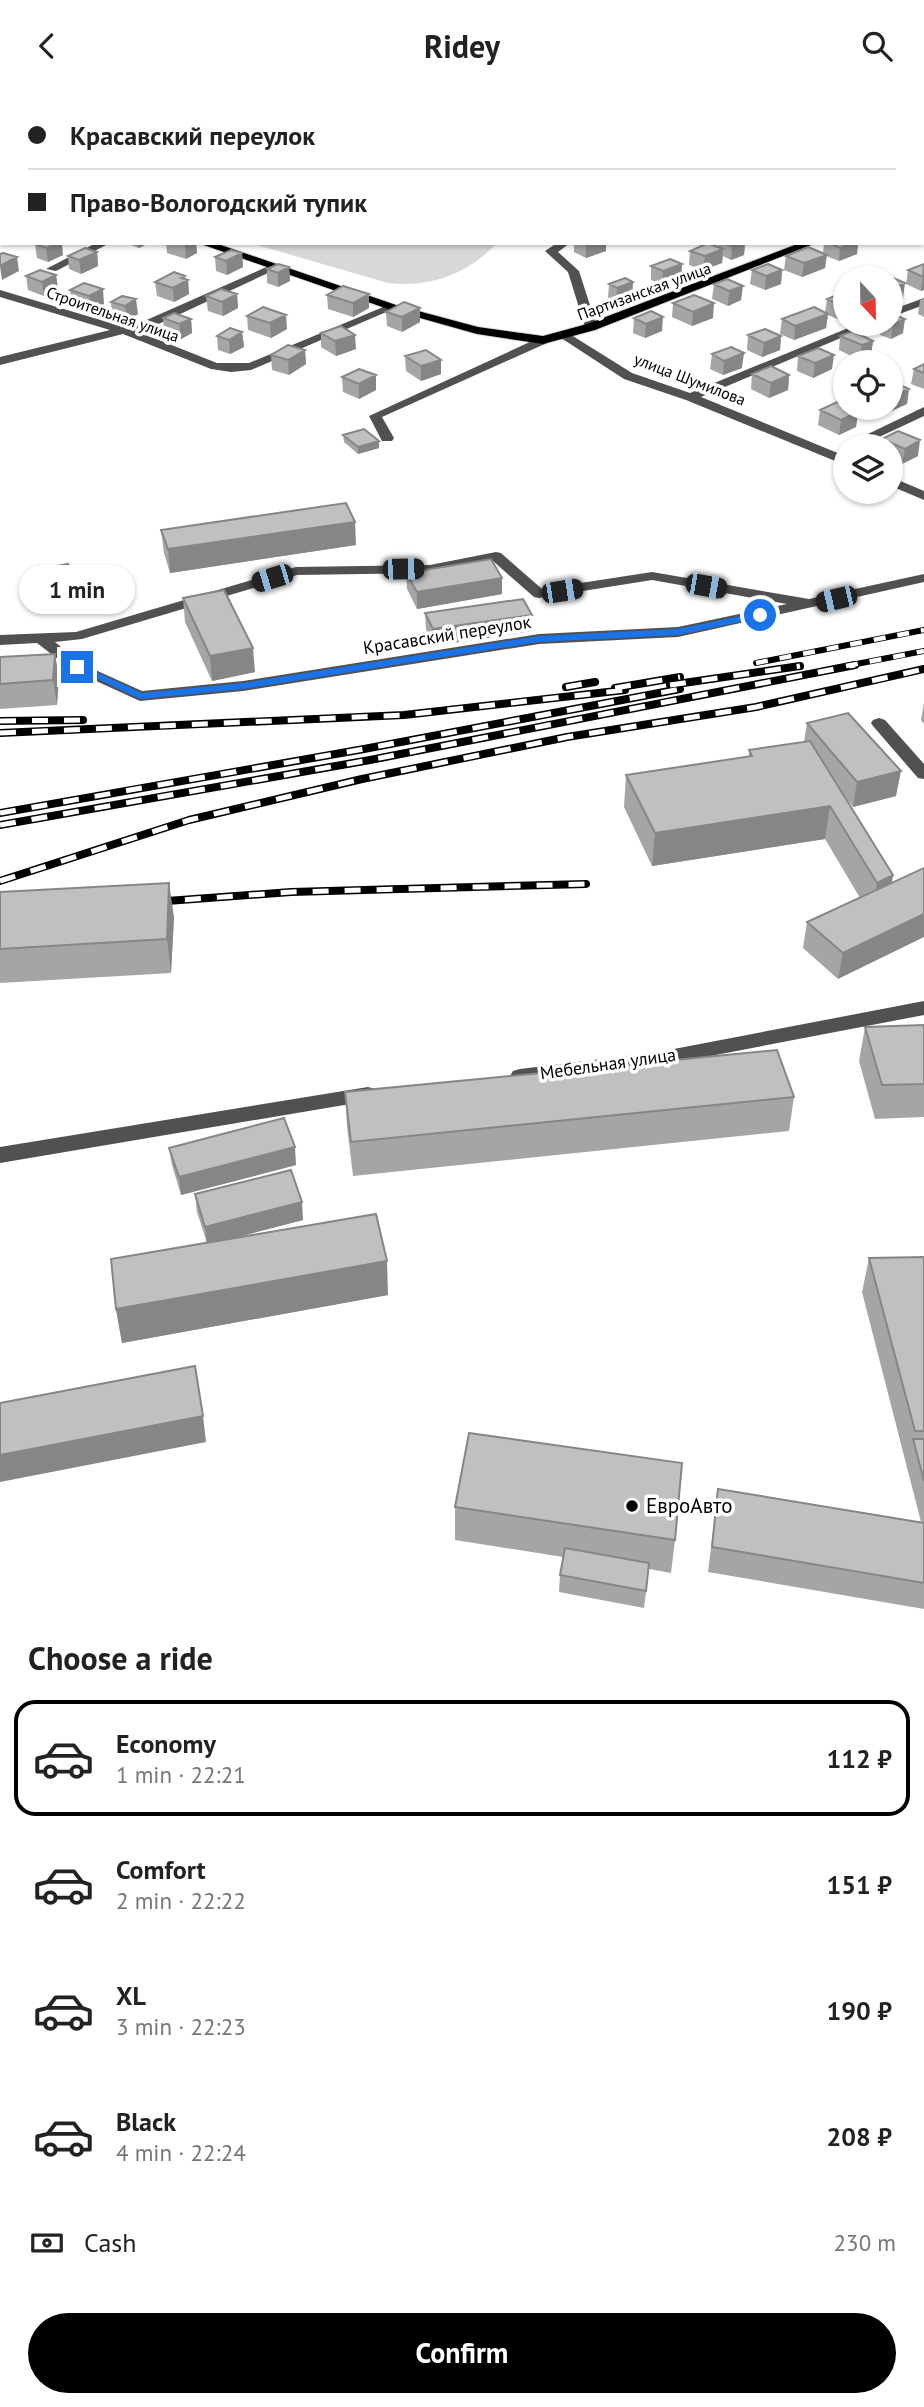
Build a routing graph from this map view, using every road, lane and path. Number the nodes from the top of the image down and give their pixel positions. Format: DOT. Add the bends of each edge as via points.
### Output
graph roads {
  1 [pos="101,245"];
  2 [pos="209,245"];
  3 [pos="562,245"];
  4 [pos="806,245"];
  5 [pos="275,267"];
  6 [pos="52,269"];
  7 [pos="0,293"];
  8 [pos="924,301"];
  9 [pos="392,307"];
  10 [pos="903,309"];
  11 [pos="591,327"];
  12 [pos="125,331"];
  13 [pos="564,336"];
  14 [pos="839,336"];
  15 [pos="543,339"];
  16 [pos="0,361"];
  17 [pos="690,397"];
  18 [pos="924,411"];
  19 [pos="875,434"];
  20 [pos="387,437"];
  21 [pos="831,455"];
  22 [pos="903,486"];
  23 [pos="924,496"];
  24 [pos="924,579"];
  25 [pos="815,604"];
  26 [pos="41,638"];
  27 [pos="0,640"];
  28 [pos="879,723"];
  29 [pos="924,773"];
  30 [pos="924,1007"];
  31 [pos="498,1079"];
  32 [pos="391,1091"];
  33 [pos="0,1155"];
  1 -- 6 [label="street"];
  2 -- 5 [label="main road"];
  3 -- 11 [label="street" via="551,251 573,271"];
  4 -- 11 [label="main road, Партизанская улица"];
  5 -- 9 [label="main road"];
  5 -- 12 [label="street"];
  7 -- 12 [label="street, Строительная улица"];
  8 -- 10 [label="street"];
  9 -- 12 [label="street, Строительная улица" via="251,366 230,368"];
  9 -- 15 [label="main road" via="477,330"];
  11 -- 13 [label="main road, Партизанская улица"];
  12 -- 16 [label="street"];
  13 -- 15 [label="main road"];
  13 -- 17 [label="street, улица Шумилова" via="628,376"];
  14 -- 17 [label="street"];
  15 -- 20 [label="street" via="375,416"];
  17 -- 21 [label="street, улица Шумилова"];
  18 -- 19 [label="street"];
  22 -- 23 [label="street"];
  24 -- 25 [label="street, Красавский переулок"];
  25 -- 26 [label="street, Красавский переулок" via="678,632 539,639 243,686 140,696 77,667"];
  25 -- 26 [label="street" via="652,576 539,594 496,556 430,569 296,571 77,636"];
  26 -- 27 [label="street"];
  28 -- 29 [label="street"];
  30 -- 31 [label="street, Мебельная улица" via="658,1059"];
  32 -- 33 [label="street"];
}
